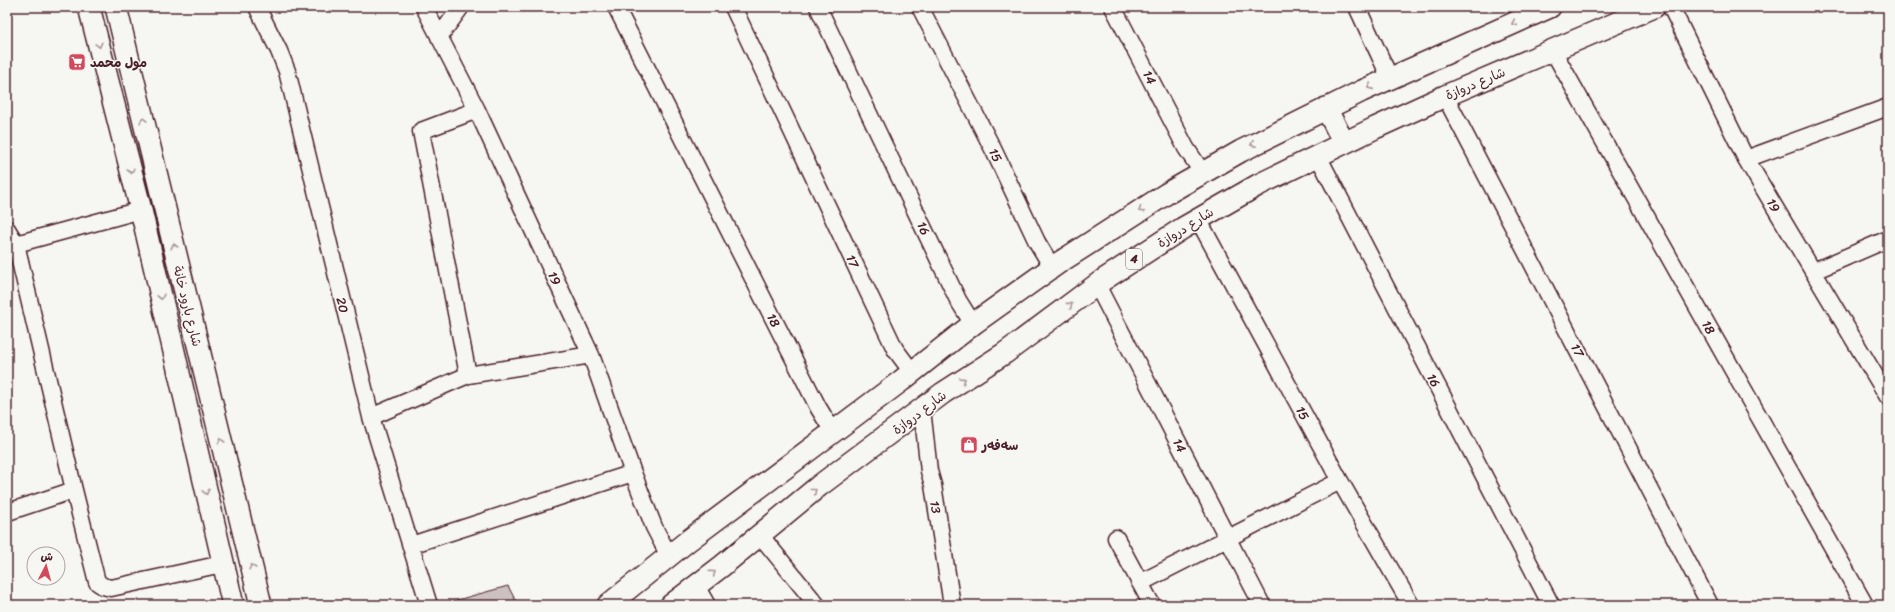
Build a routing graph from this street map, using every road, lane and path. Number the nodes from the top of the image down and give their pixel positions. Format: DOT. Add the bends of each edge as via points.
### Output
graph roads {
  1 [pos="89,7"];
  2 [pos="116,7"];
  3 [pos="257,7"];
  4 [pos="424,7"];
  5 [pos="461,7"];
  6 [pos="616,7"];
  7 [pos="733,7"];
  8 [pos="818,7"];
  9 [pos="920,7"];
  10 [pos="1113,7"];
  11 [pos="1357,7"];
  12 [pos="1550,7"];
  13 [pos="1654,7"];
  14 [pos="1671,7"];
  15 [pos="439,37"];
  16 [pos="1552,50"];
  17 [pos="1390,78"];
  18 [pos="1445,96"];
  19 [pos="1888,107"];
  20 [pos="1326,108"];
  21 [pos="477,110"];
  22 [pos="1344,143"];
  23 [pos="1318,156"];
  24 [pos="1746,159"];
  25 [pos="1202,172"];
  26 [pos="141,210"];
  27 [pos="1198,219"];
  28 [pos="7,229"];
  29 [pos="1888,239"];
  30 [pos="11,246"];
  31 [pos="1052,268"];
  32 [pos="1814,271"];
  33 [pos="1098,285"];
  34 [pos="973,324"];
  35 [pos="591,355"];
  36 [pos="912,372"];
  37 [pos="468,375"];
  38 [pos="1888,397"];
  39 [pos="922,409"];
  40 [pos="371,417"];
  41 [pos="833,432"];
  42 [pos="633,473"];
  43 [pos="1340,481"];
  44 [pos="74,490"];
  45 [pos="7,510"];
  46 [pos="760,535"];
  47 [pos="1116,538"];
  48 [pos="1229,538"];
  49 [pos="411,545"];
  50 [pos="669,556"];
  51 [pos="222,564"];
  52 [pos="1140,582"];
  53 [pos="696,586"];
  54 [pos="233,605"];
  55 [pos="261,605"];
  56 [pos="429,605"];
  57 [pos="608,605"];
  58 [pos="671,605"];
  59 [pos="707,605"];
  60 [pos="817,605"];
  61 [pos="952,605"];
  62 [pos="1152,605"];
  63 [pos="1262,605"];
  64 [pos="1411,605"];
  65 [pos="1551,605"];
  66 [pos="1710,605"];
  67 [pos="1865,605"];
  1 -- 26 [label="main road, شارع بارود خانة, one-way"];
  55 -- 2 [label="main road, شارع بارود خانة, one-way"];
  3 -- 40 [label="street, 20" via="287,71"];
  4 -- 15 [label="street, 19"];
  5 -- 15 [label="street"];
  6 -- 41 [label="street, 18"];
  7 -- 36 [label="street, 17" via="895,349"];
  8 -- 34 [label="street, 16" via="958,300"];
  9 -- 31 [label="street, 15"];
  10 -- 25 [label="street, 14" via="1186,148"];
  11 -- 17 [label="street"];
  12 -- 17 [label="main road, one-way"];
  13 -- 16 [label="main road, شارع دروازة / 4"];
  14 -- 24 [label="street, 19"];
  15 -- 21 [label="street, 19"];
  16 -- 18 [label="main road, شارع دروازة / 4"];
  16 -- 67 [label="street, 18"];
  17 -- 20 [label="main road, one-way"];
  18 -- 22 [label="main road, شارع دروازة / 4"];
  18 -- 66 [label="street, 17"];
  19 -- 24 [label="street"];
  20 -- 22 [label="main road"];
  20 -- 25 [label="main road, one-way"];
  21 -- 35 [label="street, 19"];
  21 -- 37 [label="street" via="421,131"];
  22 -- 23 [label="main road, شارع دروازة / 4"];
  23 -- 27 [label="main road, شارع دروازة / 4" via="1258,185"];
  23 -- 65 [label="street, 16"];
  24 -- 32 [label="street, 19"];
  25 -- 31 [label="main road, one-way"];
  26 -- 30 [label="street"];
  26 -- 51 [label="main road, شارع بارود خانة, one-way"];
  27 -- 33 [label="main road, شارع دروازة / 4"];
  27 -- 43 [label="street, 15"];
  28 -- 30 [label="street"];
  29 -- 32 [label="street"];
  30 -- 44 [label="street"];
  31 -- 34 [label="main road"];
  32 -- 38 [label="street, 19"];
  39 -- 33 [label="main road, شارع دروازة / 4, one-way" via="1005,353"];
  33 -- 48 [label="street, 14"];
  34 -- 36 [label="main road"];
  35 -- 37 [label="street"];
  35 -- 42 [label="street, 19"];
  36 -- 41 [label="main road"];
  37 -- 40 [label="street"];
  46 -- 39 [label="main road, شارع دروازة / 4, one-way" via="819,486"];
  39 -- 61 [label="street, 13" via="929,471"];
  40 -- 49 [label="street, 20"];
  41 -- 50 [label="main road"];
  42 -- 49 [label="street"];
  42 -- 50 [label="street, 19" via="654,527"];
  43 -- 48 [label="street"];
  43 -- 64 [label="street, 15"];
  44 -- 45 [label="street" via="8,512"];
  44 -- 51 [label="street" via="97,582 103,586 111,588"];
  53 -- 46 [label="main road, شارع دروازة / 4, one-way"];
  46 -- 60 [label="street"];
  47 -- 52 [label="street"];
  48 -- 52 [label="street"];
  48 -- 63 [label="street, 14"];
  49 -- 56 [label="street, 20"];
  50 -- 57 [label="main road"];
  51 -- 54 [label="main road, شارع بارود خانة"];
  52 -- 62 [label="street"];
  53 -- 58 [label="main road, شارع دروازة / 4"];
  53 -- 59 [label="street"];
}
